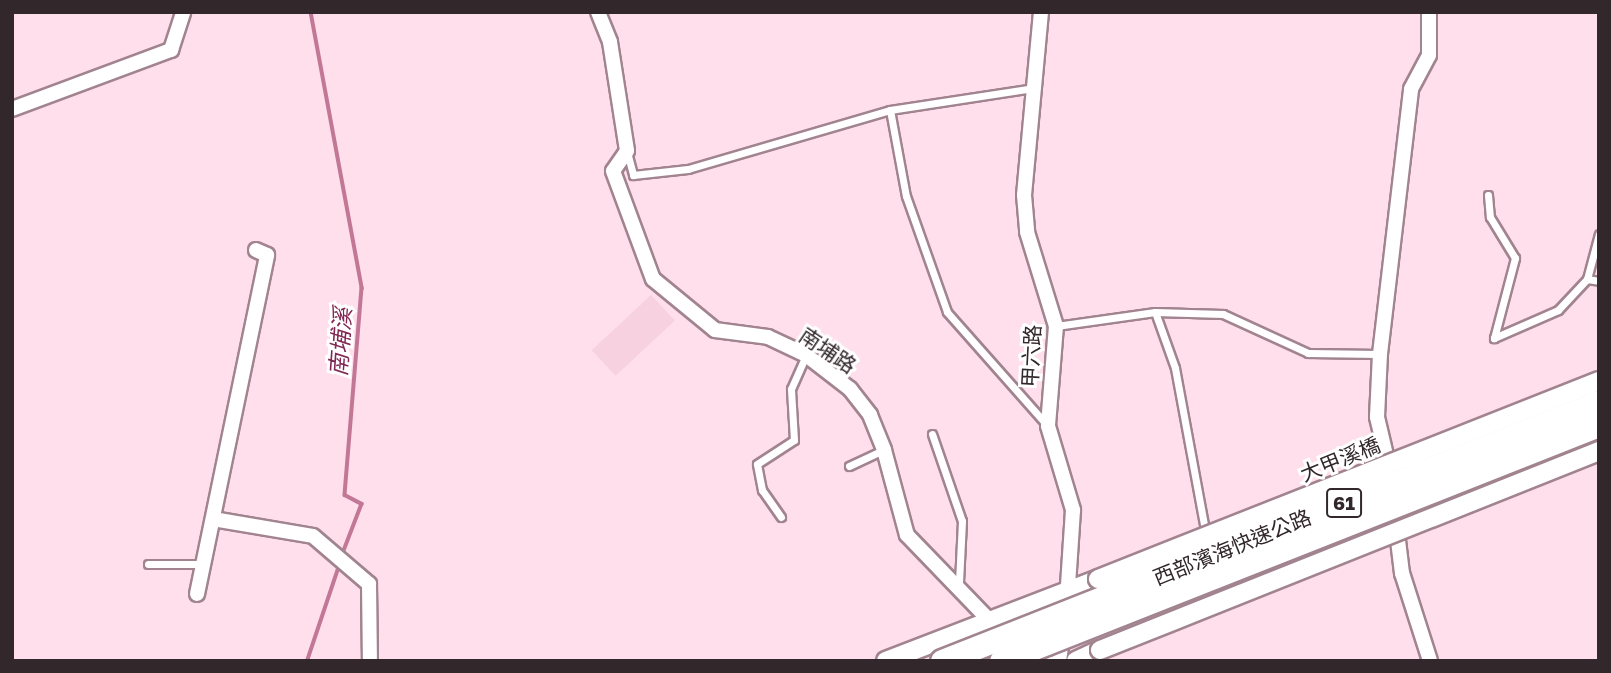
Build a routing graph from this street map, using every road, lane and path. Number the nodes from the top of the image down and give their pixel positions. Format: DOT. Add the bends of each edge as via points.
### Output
graph roads {
  1 [pos="184,12"];
  2 [pos="598,12"];
  3 [pos="1041,12"];
  4 [pos="1429,12"];
  5 [pos="1034,88"];
  6 [pos="12,109"];
  7 [pos="890,110"];
  8 [pos="627,151"];
  9 [pos="1488,195"];
  10 [pos="1599,234"];
  11 [pos="256,250"];
  12 [pos="1587,279"];
  13 [pos="1599,281"];
  14 [pos="1155,312"];
  15 [pos="1056,326"];
  16 [pos="1380,354"];
  17 [pos="806,355"];
  18 [pos="1599,381"];
  19 [pos="1599,402"];
  20 [pos="1048,425"];
  21 [pos="1599,425"];
  22 [pos="932,434"];
  23 [pos="884,450"];
  24 [pos="1599,451"];
  25 [pos="849,466"];
  26 [pos="781,517"];
  27 [pos="213,519"];
  28 [pos="1206,537"];
  29 [pos="148,564"];
  30 [pos="204,564"];
  31 [pos="960,583"];
  32 [pos="1068,589"];
  33 [pos="197,594"];
  34 [pos="990,622"];
  35 [pos="370,661"];
  36 [pos="886,661"];
  37 [pos="942,661"];
  38 [pos="1001,661"];
  39 [pos="1047,661"];
  40 [pos="1059,661"];
  41 [pos="1076,661"];
  42 [pos="1430,661"];
  1 -- 6 [label="street" via="171,50"];
  2 -- 8 [label="street, 南埔路" via="610,42"];
  3 -- 5 [label="street, 甲六路"];
  4 -- 16 [label="street" via="1429,55 1411,89"];
  5 -- 7 [label="lane"];
  5 -- 15 [label="street, 甲六路" via="1027,232"];
  7 -- 8 [label="lane" via="688,169 633,176"];
  7 -- 20 [label="lane" via="906,196 947,312 1015,396"];
  8 -- 17 [label="street, 南埔路" via="613,171 621,205 666,294 715,330 768,337"];
  9 -- 12 [label="lane" via="1490,217 1516,258 1494,338 1558,310"];
  10 -- 12 [label="lane"];
  11 -- 27 [label="street" via="267,255"];
  12 -- 13 [label="lane"];
  14 -- 15 [label="lane"];
  14 -- 16 [label="lane" via="1223,314 1308,353"];
  14 -- 28 [label="lane" via="1175,368"];
  15 -- 20 [label="street, 甲六路"];
  16 -- 42 [label="street" via="1377,417 1402,573"];
  17 -- 23 [label="street, 南埔路" via="850,389 870,415"];
  17 -- 26 [label="lane" via="791,390 794,440 757,464 762,490"];
  18 -- 28 [label="street, 大甲溪橋, bridge"];
  19 -- 37 [label="highway, 西部濱海快速公路 / 61, bridge"];
  20 -- 32 [label="street, 甲六路" via="1073,510"];
  21 -- 38 [label="highway, 西部濱海快速公路 / 61, bridge"];
  22 -- 31 [label="lane" via="962,522"];
  23 -- 25 [label="lane"];
  23 -- 31 [label="street, 南埔路" via="907,535"];
  24 -- 41 [label="street, bridge"];
  27 -- 30 [label="street"];
  27 -- 35 [label="street" via="290,528 331,551 373,596"];
  28 -- 32 [label="street, 大甲溪橋, bridge"];
  29 -- 30 [label="lane"];
  30 -- 33 [label="street"];
  31 -- 34 [label="street, 南埔路"];
  32 -- 34 [label="street, 大甲溪橋"];
  32 -- 40 [label="street, 甲六路"];
  34 -- 36 [label="street, 大甲溪橋"];
  34 -- 39 [label="street, 南埔路"];
}
